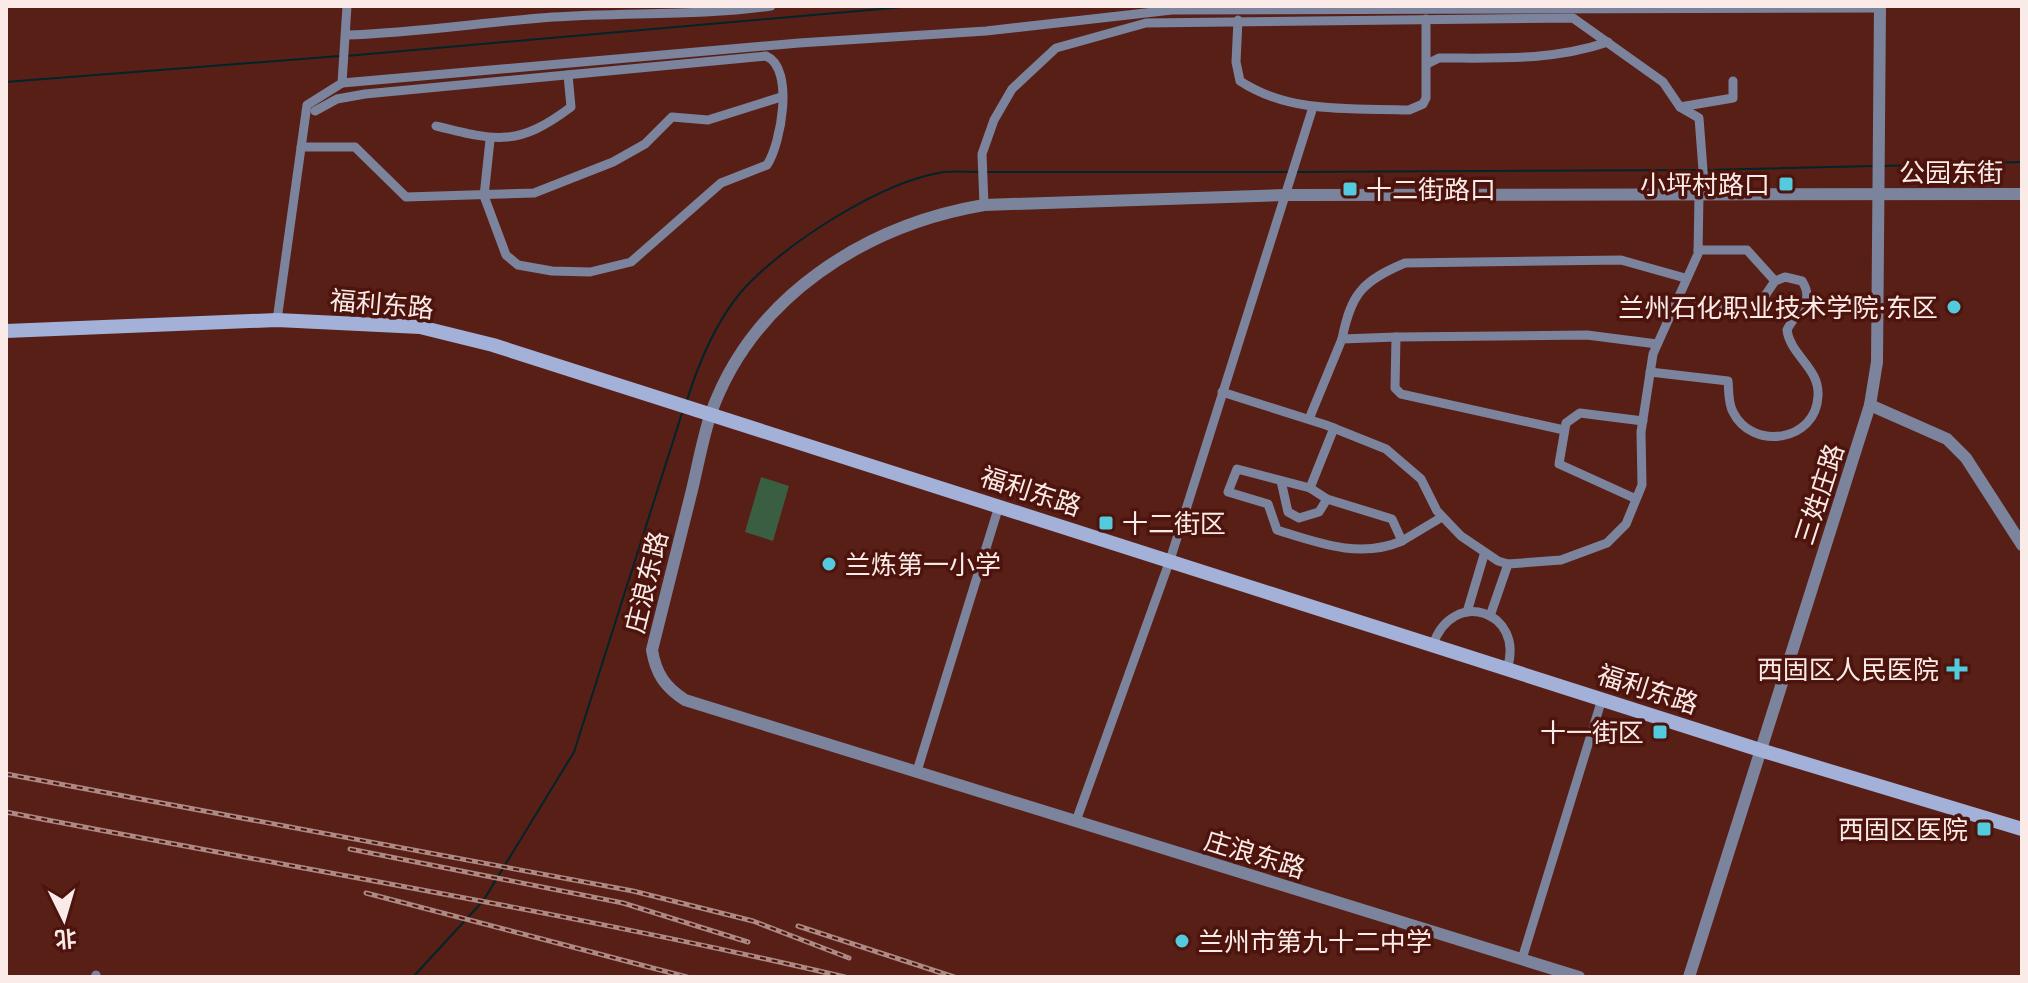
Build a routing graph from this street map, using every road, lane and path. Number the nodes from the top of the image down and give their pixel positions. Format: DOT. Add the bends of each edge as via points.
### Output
graph roads {
  1 [pos="347,6"];
  2 [pos="771,6"];
  3 [pos="1880,7"];
  4 [pos="1426,19"];
  5 [pos="1238,20"];
  6 [pos="346,40"];
  7 [pos="1608,42"];
  8 [pos="1427,64"];
  9 [pos="568,75"];
  10 [pos="1733,81"];
  11 [pos="342,83"];
  12 [pos="781,97"];
  13 [pos="1313,107"];
  14 [pos="1680,107"];
  15 [pos="315,111"];
  16 [pos="436,126"];
  17 [pos="490,140"];
  18 [pos="301,147"];
  19 [pos="1702,189"];
  20 [pos="1287,191"];
  21 [pos="1879,194"];
  22 [pos="2022,194"];
  23 [pos="484,196"];
  24 [pos="984,205"];
  25 [pos="1698,250"];
  26 [pos="1685,278"];
  27 [pos="1775,281"];
  28 [pos="1672,306"];
  29 [pos="277,320"];
  30 [pos="6,331"];
  31 [pos="1396,337"];
  32 [pos="1342,339"];
  33 [pos="1657,344"];
  34 [pos="1650,372"];
  35 [pos="1222,392"];
  36 [pos="1870,405"];
  37 [pos="707,412"];
  38 [pos="1309,419"];
  39 [pos="1643,421"];
  40 [pos="1334,428"];
  41 [pos="1564,430"];
  42 [pos="1281,481"];
  43 [pos="1310,488"];
  44 [pos="1634,498"];
  45 [pos="1327,499"];
  46 [pos="999,506"];
  47 [pos="1442,517"];
  48 [pos="1299,518"];
  49 [pos="1293,535"];
  50 [pos="1402,541"];
  51 [pos="2022,545"];
  52 [pos="1484,555"];
  53 [pos="1170,560"];
  54 [pos="1508,564"];
  55 [pos="1467,612"];
  56 [pos="1490,616"];
  57 [pos="1433,645"];
  58 [pos="1507,669"];
  59 [pos="1602,699"];
  60 [pos="1760,750"];
  61 [pos="917,771"];
  62 [pos="1076,821"];
  63 [pos="2022,829"];
  64 [pos="1522,959"];
  65 [pos="1579,977"];
  66 [pos="1689,977"];
  1 -- 6 [label="street"];
  2 -- 6 [label="street" via="551,17"];
  3 -- 11 [label="street" via="1172,10 986,31"];
  3 -- 21 [label="street, 三姓庄路"];
  4 -- 5 [label="street"];
  4 -- 7 [label="street" via="1573,18"];
  4 -- 8 [label="street"];
  5 -- 13 [label="street" via="1240,81 1260,95"];
  5 -- 24 [label="street" via="1146,23 1056,48 1012,89 994,120 982,161"];
  6 -- 11 [label="street"];
  7 -- 8 [label="street" via="1573,54 1439,58"];
  7 -- 14 [label="street" via="1663,82"];
  8 -- 13 [label="street" via="1426,98 1417,108"];
  9 -- 12 [label="street" via="766,56 781,68"];
  9 -- 15 [label="street" via="365,94 337,99"];
  9 -- 17 [label="street" via="571,107 525,136"];
  10 -- 14 [label="street" via="1733,98"];
  11 -- 18 [label="street" via="307,105"];
  12 -- 23 [label="street" via="708,120 672,117 645,144 589,175 534,193"];
  12 -- 23 [label="street" via="776,145 767,165 721,183 631,262 552,271 518,265 506,255"];
  13 -- 20 [label="street"];
  14 -- 19 [label="street" via="1699,118"];
  16 -- 17 [label="street"];
  17 -- 23 [label="street"];
  18 -- 23 [label="street" via="355,147 406,197"];
  18 -- 29 [label="street"];
  19 -- 20 [label="street, 公园东街"];
  19 -- 21 [label="street, 公园东街"];
  19 -- 25 [label="street"];
  20 -- 24 [label="street, 庄浪东路"];
  20 -- 35 [label="street"];
  21 -- 22 [label="street, 公园东街"];
  21 -- 36 [label="street, 三姓庄路" via="1877,362"];
  24 -- 37 [label="street, 庄浪东路" via="950,211 874,238 808,278 770,314"];
  25 -- 26 [label="street"];
  25 -- 27 [label="street" via="1747,250"];
  26 -- 28 [label="street"];
  26 -- 32 [label="street" via="1621,260 1405,263 1380,273 1359,290"];
  27 -- 28 [label="street" via="1760,303"];
  27 -- 34 [label="street" via="1793,277 1808,293 1806,305 1787,330 1816,378 1819,396 1804,427 1788,436 1754,434 1731,408 1728,381"];
  28 -- 33 [label="street"];
  29 -- 30 [label="main road, 福利东路"];
  29 -- 37 [label="main road, 福利东路" via="420,327"];
  31 -- 32 [label="street"];
  31 -- 33 [label="street" via="1587,335"];
  31 -- 41 [label="street" via="1395,388 1401,394"];
  32 -- 38 [label="street"];
  33 -- 34 [label="street"];
  34 -- 39 [label="street"];
  35 -- 38 [label="street"];
  35 -- 53 [label="street"];
  36 -- 51 [label="street" via="1947,439 1966,458"];
  36 -- 60 [label="street, 三姓庄路"];
  37 -- 46 [label="main road, 福利东路"];
  37 -- 61 [label="street, 庄浪东路" via="652,650 655,669 668,689 685,700"];
  38 -- 40 [label="street"];
  39 -- 41 [label="street" via="1580,413"];
  39 -- 44 [label="street" via="1642,485"];
  40 -- 43 [label="street"];
  40 -- 47 [label="street" via="1386,449 1421,479"];
  41 -- 44 [label="street" via="1559,464"];
  42 -- 43 [label="street"];
  42 -- 48 [label="street" via="1288,512"];
  42 -- 49 [label="street" via="1237,469 1228,492 1268,504 1277,530"];
  43 -- 45 [label="street"];
  44 -- 54 [label="street" via="1626,524 1607,543 1561,560"];
  45 -- 48 [label="street" via="1319,512"];
  45 -- 50 [label="street" via="1392,519"];
  46 -- 53 [label="main road, 福利东路"];
  46 -- 61 [label="street"];
  47 -- 50 [label="street"];
  47 -- 52 [label="street"];
  48 -- 49 [label="street"];
  49 -- 50 [label="street" via="1357,551"];
  52 -- 54 [label="street"];
  52 -- 55 [label="street"];
  53 -- 57 [label="main road, 福利东路"];
  53 -- 62 [label="street"];
  54 -- 56 [label="street"];
  55 -- 56 [label="street"];
  55 -- 57 [label="street" via="1446,621"];
  56 -- 58 [label="street" via="1510,642"];
  57 -- 58 [label="main road, 福利东路"];
  58 -- 59 [label="main road, 福利东路"];
  59 -- 60 [label="main road, 福利东路"];
  59 -- 64 [label="street"];
  60 -- 63 [label="main road, 福利东路"];
  60 -- 66 [label="street, 三姓庄路"];
  61 -- 62 [label="street, 庄浪东路"];
  62 -- 64 [label="street, 庄浪东路"];
  64 -- 65 [label="street, 庄浪东路"];
}
